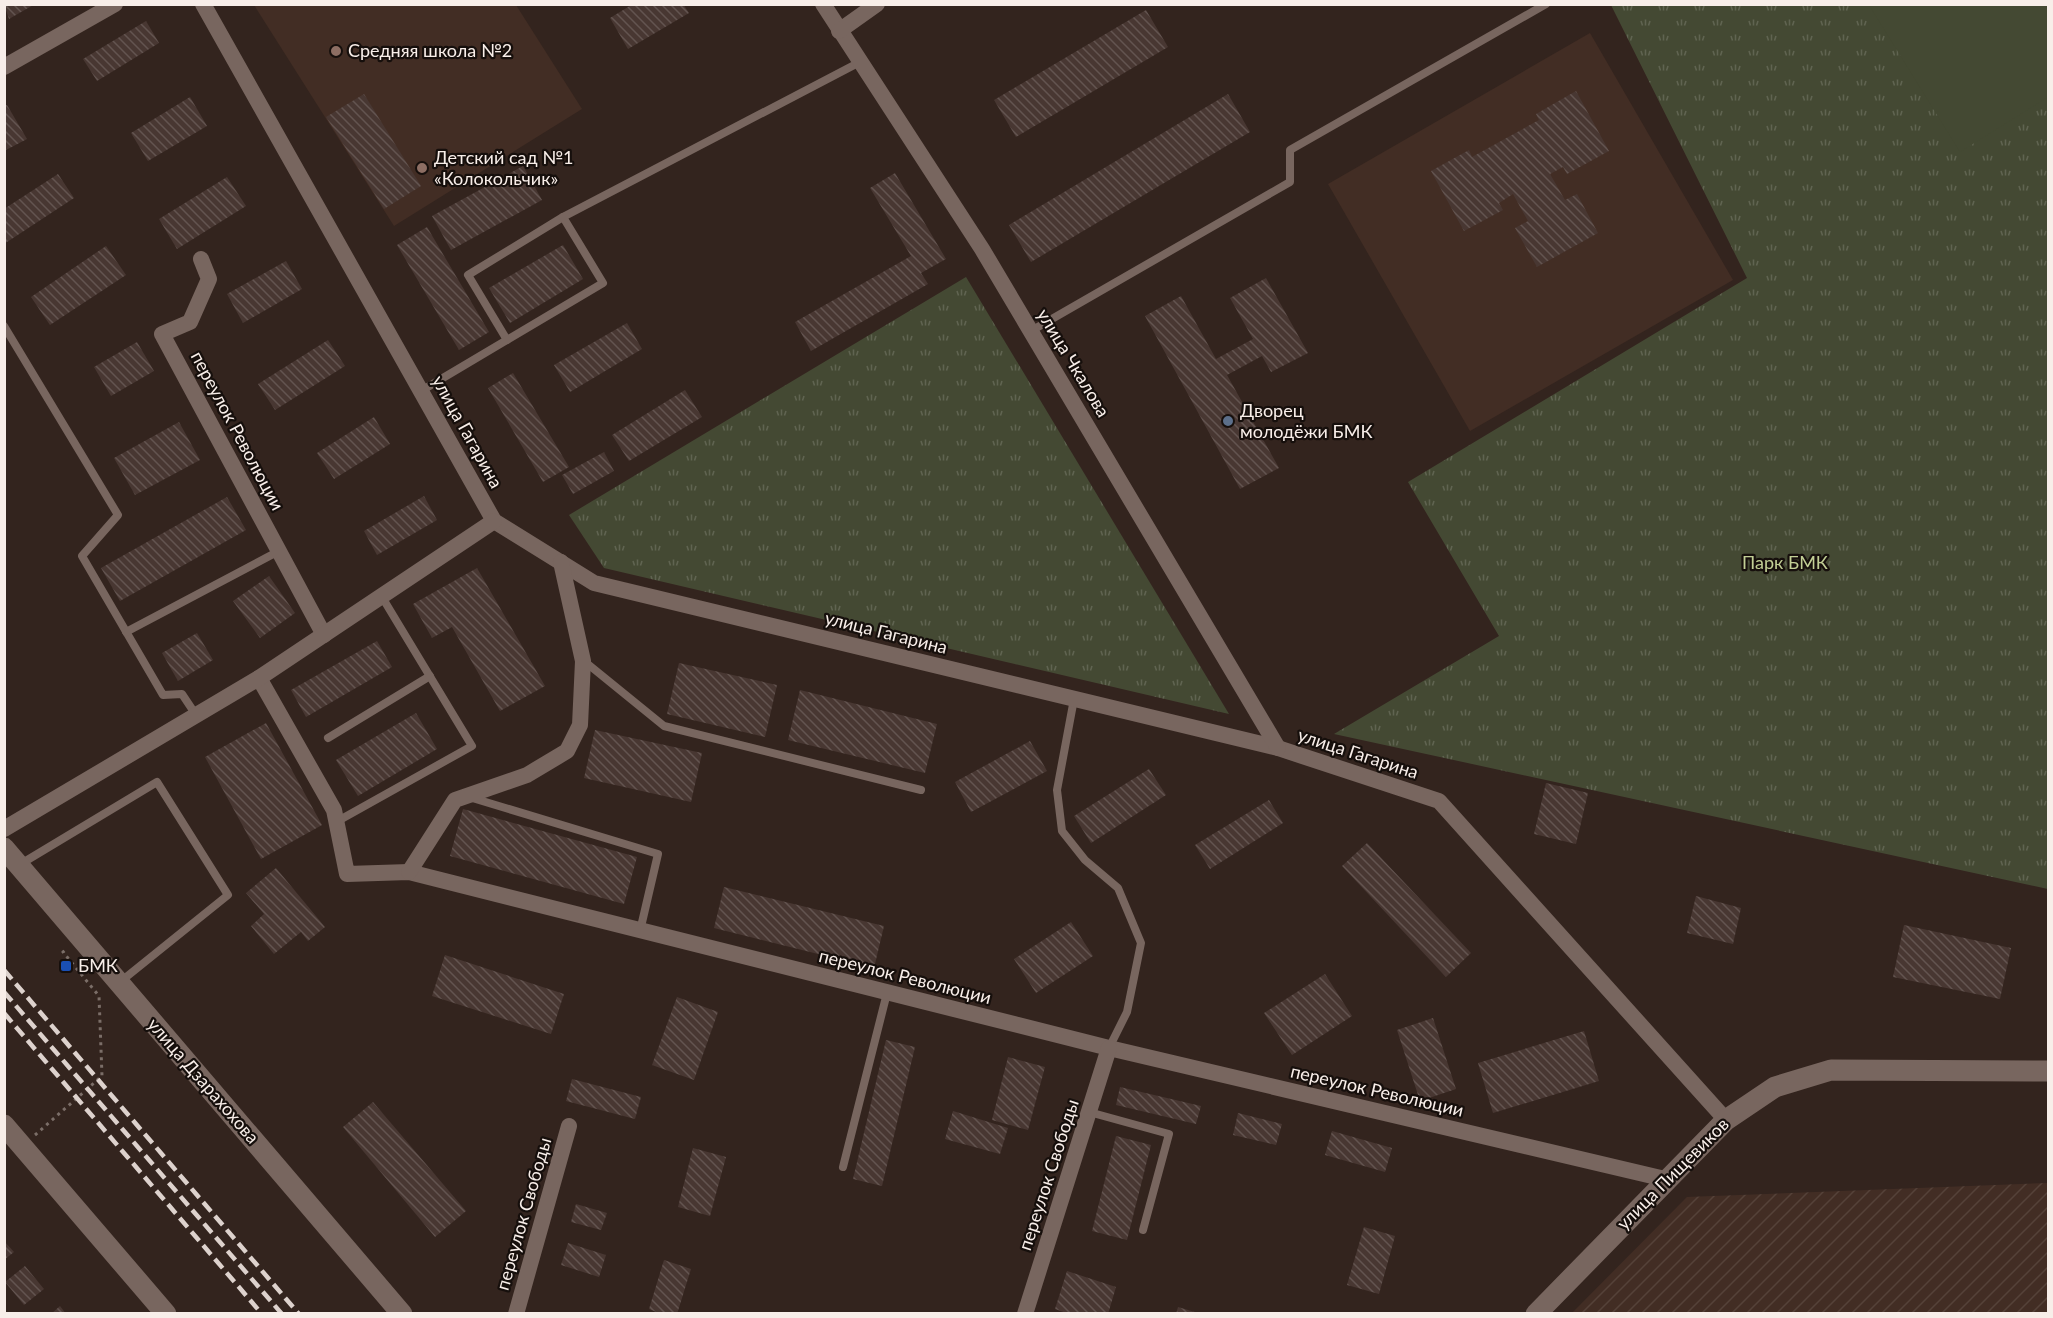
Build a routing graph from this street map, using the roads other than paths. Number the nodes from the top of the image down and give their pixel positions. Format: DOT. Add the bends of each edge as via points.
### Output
graph roads {
  1 [pos="115,4"];
  2 [pos="203,4"];
  3 [pos="823,4"];
  4 [pos="877,4"];
  5 [pos="1546,4"];
  6 [pos="839,31"];
  7 [pos="860,62"];
  8 [pos="4,67"];
  9 [pos="563,217"];
  10 [pos="201,259"];
  11 [pos="4,326"];
  12 [pos="1031,331"];
  13 [pos="8,339"];
  14 [pos="507,340"];
  15 [pos="421,392"];
  16 [pos="494,521"];
  17 [pos="279,550"];
  18 [pos="561,562"];
  19 [pos="382,597"];
  20 [pos="126,632"];
  21 [pos="324,635"];
  22 [pos="584,661"];
  23 [pos="430,676"];
  24 [pos="259,678"];
  25 [pos="1074,699"];
  26 [pos="196,715"];
  27 [pos="328,738"];
  28 [pos="1278,748"];
  29 [pos="921,790"];
  30 [pos="466,796"];
  31 [pos="336,823"];
  32 [pos="4,829"];
  33 [pos="4,848"];
  34 [pos="19,865"];
  35 [pos="409,872"];
  36 [pos="640,931"];
  37 [pos="120,982"];
  38 [pos="887,993"];
  39 [pos="1109,1048"];
  40 [pos="2049,1071"];
  41 [pos="1089,1112"];
  42 [pos="1726,1120"];
  43 [pos="4,1125"];
  44 [pos="568,1126"];
  45 [pos="843,1167"];
  46 [pos="1665,1179"];
  47 [pos="1143,1230"];
  48 [pos="165,1314"];
  49 [pos="402,1314"];
  50 [pos="516,1314"];
  51 [pos="1025,1314"];
  52 [pos="1536,1314"];
  1 -- 8 [label="street"];
  2 -- 15 [label="street, улица Гагарина"];
  3 -- 6 [label="street, улица Чкалова"];
  4 -- 6 [label="street"];
  5 -- 12 [label="lane" via="1290,150 1290,182"];
  6 -- 7 [label="street, улица Чкалова"];
  7 -- 9 [label="lane"];
  7 -- 12 [label="street, улица Чкалова"];
  9 -- 14 [label="lane" via="468,275"];
  9 -- 14 [label="lane" via="603,283"];
  10 -- 17 [label="street, переулок Революции" via="209,279 190,322 162,334"];
  11 -- 13 [label="lane"];
  12 -- 28 [label="street, улица Чкалова"];
  13 -- 20 [label="lane" via="118,515 82,556"];
  14 -- 15 [label="lane"];
  15 -- 16 [label="street, улица Гагарина"];
  16 -- 18 [label="street, улица Гагарина"];
  16 -- 19 [label="street"];
  17 -- 20 [label="lane"];
  17 -- 21 [label="street, переулок Революции"];
  18 -- 22 [label="street"];
  18 -- 25 [label="street, улица Гагарина" via="594,583"];
  19 -- 21 [label="street"];
  19 -- 23 [label="lane"];
  20 -- 26 [label="lane" via="163,695 182,694"];
  21 -- 24 [label="street"];
  22 -- 29 [label="lane" via="664,726"];
  22 -- 30 [label="street" via="580,725 567,751 527,775"];
  23 -- 27 [label="lane"];
  23 -- 31 [label="lane" via="472,746"];
  24 -- 26 [label="street"];
  24 -- 31 [label="street, переулок Революции" via="334,810"];
  25 -- 28 [label="street, улица Гагарина"];
  25 -- 39 [label="lane" via="1057,790 1062,831 1084,860 1118,888 1141,943 1127,1012"];
  26 -- 32 [label="street"];
  28 -- 42 [label="street, улица Гагарина" via="1439,801"];
  30 -- 35 [label="street" via="455,800"];
  30 -- 36 [label="lane" via="658,854"];
  31 -- 35 [label="street, переулок Революции" via="347,874"];
  33 -- 34 [label="street, улица Дзарахохова"];
  34 -- 37 [label="street, улица Дзарахохова"];
  34 -- 37 [label="lane" via="157,782 228,895"];
  35 -- 36 [label="street, переулок Революции"];
  36 -- 38 [label="street, переулок Революции"];
  37 -- 49 [label="street, улица Дзарахохова"];
  38 -- 39 [label="street, переулок Революции"];
  38 -- 45 [label="lane"];
  39 -- 41 [label="street, переулок Свободы"];
  39 -- 46 [label="street, переулок Революции"];
  40 -- 42 [label="street, улица Пищевиков" via="1831,1070 1775,1087"];
  41 -- 47 [label="lane" via="1169,1134"];
  41 -- 51 [label="street, переулок Свободы"];
  42 -- 46 [label="street, улица Пищевиков"];
  43 -- 48 [label="street"];
  44 -- 50 [label="street, переулок Свободы"];
  46 -- 52 [label="street, улица Пищевиков"];
}
